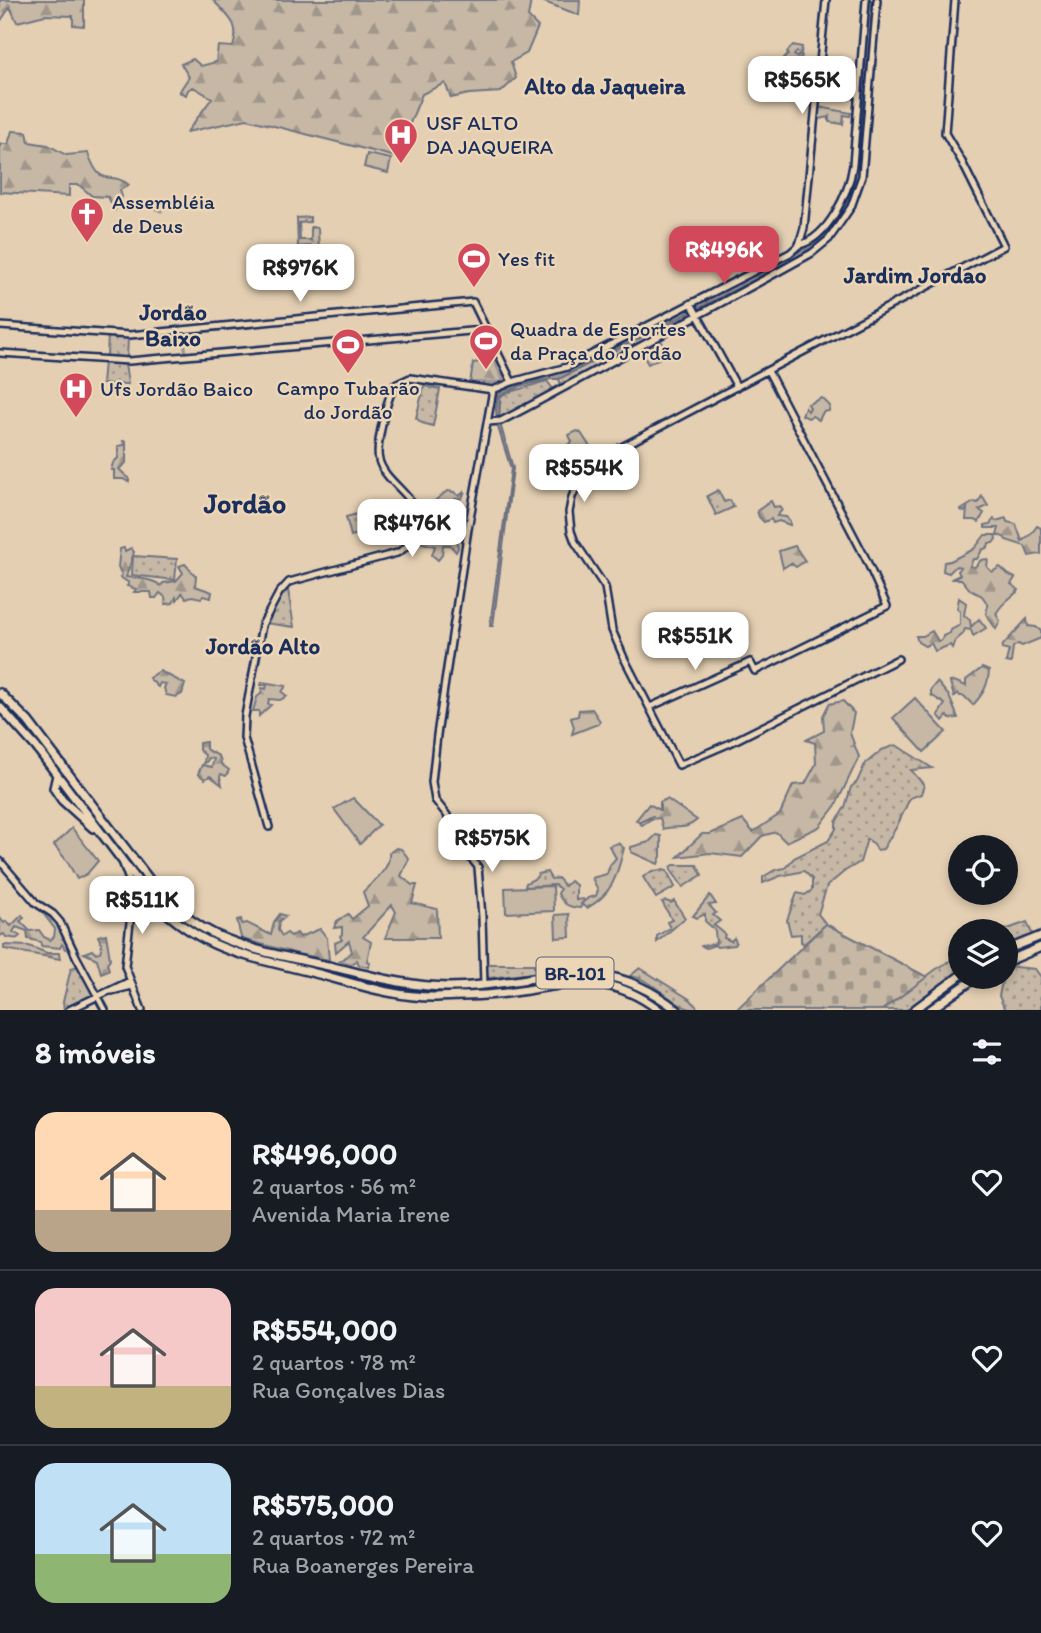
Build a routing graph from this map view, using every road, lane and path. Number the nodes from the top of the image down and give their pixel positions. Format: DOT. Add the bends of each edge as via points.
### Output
graph roads {
  1 [pos="826,0"];
  2 [pos="866,0"];
  3 [pos="877,0"];
  4 [pos="955,0"];
  5 [pos="799,245"];
  6 [pos="791,253"];
  7 [pos="796,261"];
  8 [pos="692,304"];
  9 [pos="697,314"];
  10 [pos="0,326"];
  11 [pos="485,329"];
  12 [pos="0,353"];
  13 [pos="768,371"];
  14 [pos="512,382"];
  15 [pos="737,387"];
  16 [pos="493,390"];
  17 [pos="495,422"];
  18 [pos="898,659"];
  19 [pos="0,693"];
  20 [pos="0,707"];
  21 [pos="650,707"];
  22 [pos="63,766"];
  23 [pos="56,774"];
  24 [pos="74,782"];
  25 [pos="269,827"];
  26 [pos="0,861"];
  27 [pos="122,861"];
  28 [pos="153,901"];
  29 [pos="132,905"];
  30 [pos="1041,936"];
  31 [pos="1018,945"];
  32 [pos="1041,947"];
  33 [pos="1018,957"];
  34 [pos="125,967"];
  35 [pos="131,983"];
  36 [pos="484,985"];
  37 [pos="948,985"];
  38 [pos="118,988"];
  39 [pos="960,989"];
  40 [pos="98,996"];
  41 [pos="138,1000"];
  42 [pos="69,1010"];
  43 [pos="105,1010"];
  44 [pos="142,1010"];
  45 [pos="659,1010"];
  46 [pos="677,1010"];
  47 [pos="914,1010"];
  48 [pos="930,1010"];
  1 -- 5 [label="street"];
  2 -- 5 [label="street" via="849,187 822,231"];
  3 -- 7 [label="street" via="857,194 828,240"];
  4 -- 13 [label="street" via="945,133 1004,246"];
  5 -- 6 [label="street"];
  6 -- 7 [label="street"];
  6 -- 8 [label="street"];
  7 -- 9 [label="street"];
  8 -- 9 [label="street"];
  8 -- 14 [label="street" via="567,367"];
  9 -- 15 [label="street"];
  9 -- 17 [label="street"];
  10 -- 11 [label="street" via="130,335 473,302"];
  11 -- 12 [label="street" via="129,361"];
  11 -- 14 [label="street"];
  13 -- 15 [label="street"];
  13 -- 21 [label="street" via="887,606 755,671 750,662"];
  14 -- 16 [label="street"];
  15 -- 21 [label="street" via="599,459 582,476 572,497 569,512 575,542 605,587 612,630"];
  16 -- 17 [label="street"];
  16 -- 25 [label="street" via="411,378 395,385 377,453 385,474 416,509 413,538 397,553 289,582 265,618 244,738"];
  17 -- 36 [label="street" via="468,529 432,782 435,800 447,815 454,837 478,867"];
  18 -- 21 [label="street" via="680,765"];
  19 -- 22 [label="highway, BR-101" via="29,721"];
  20 -- 23 [label="highway"];
  22 -- 23 [label="highway"];
  22 -- 24 [label="highway, BR-101"];
  23 -- 24 [label="highway"];
  23 -- 27 [label="highway, BR-101" via="54,788 59,797 100,833"];
  24 -- 36 [label="highway, BR-101" via="161,895 206,930 253,948 394,982 437,987"];
  26 -- 40 [label="street" via="36,903 60,922"];
  27 -- 28 [label="highway, BR-101"];
  27 -- 29 [label="street"];
  28 -- 29 [label="street" via="140,897"];
  28 -- 45 [label="highway, BR-101" via="223,948 377,989 438,997 601,983 628,990"];
  29 -- 34 [label="street"];
  30 -- 31 [label="highway"];
  32 -- 33 [label="highway"];
  34 -- 35 [label="street"];
  34 -- 38 [label="street"];
  35 -- 38 [label="street"];
  35 -- 41 [label="street"];
  36 -- 46 [label="highway, BR-101" via="599,973 637,983"];
  37 -- 47 [label="highway"];
  38 -- 40 [label="street"];
  38 -- 41 [label="street"];
  39 -- 48 [label="highway"];
  40 -- 42 [label="street"];
  40 -- 43 [label="street"];
  41 -- 44 [label="street"];
}
